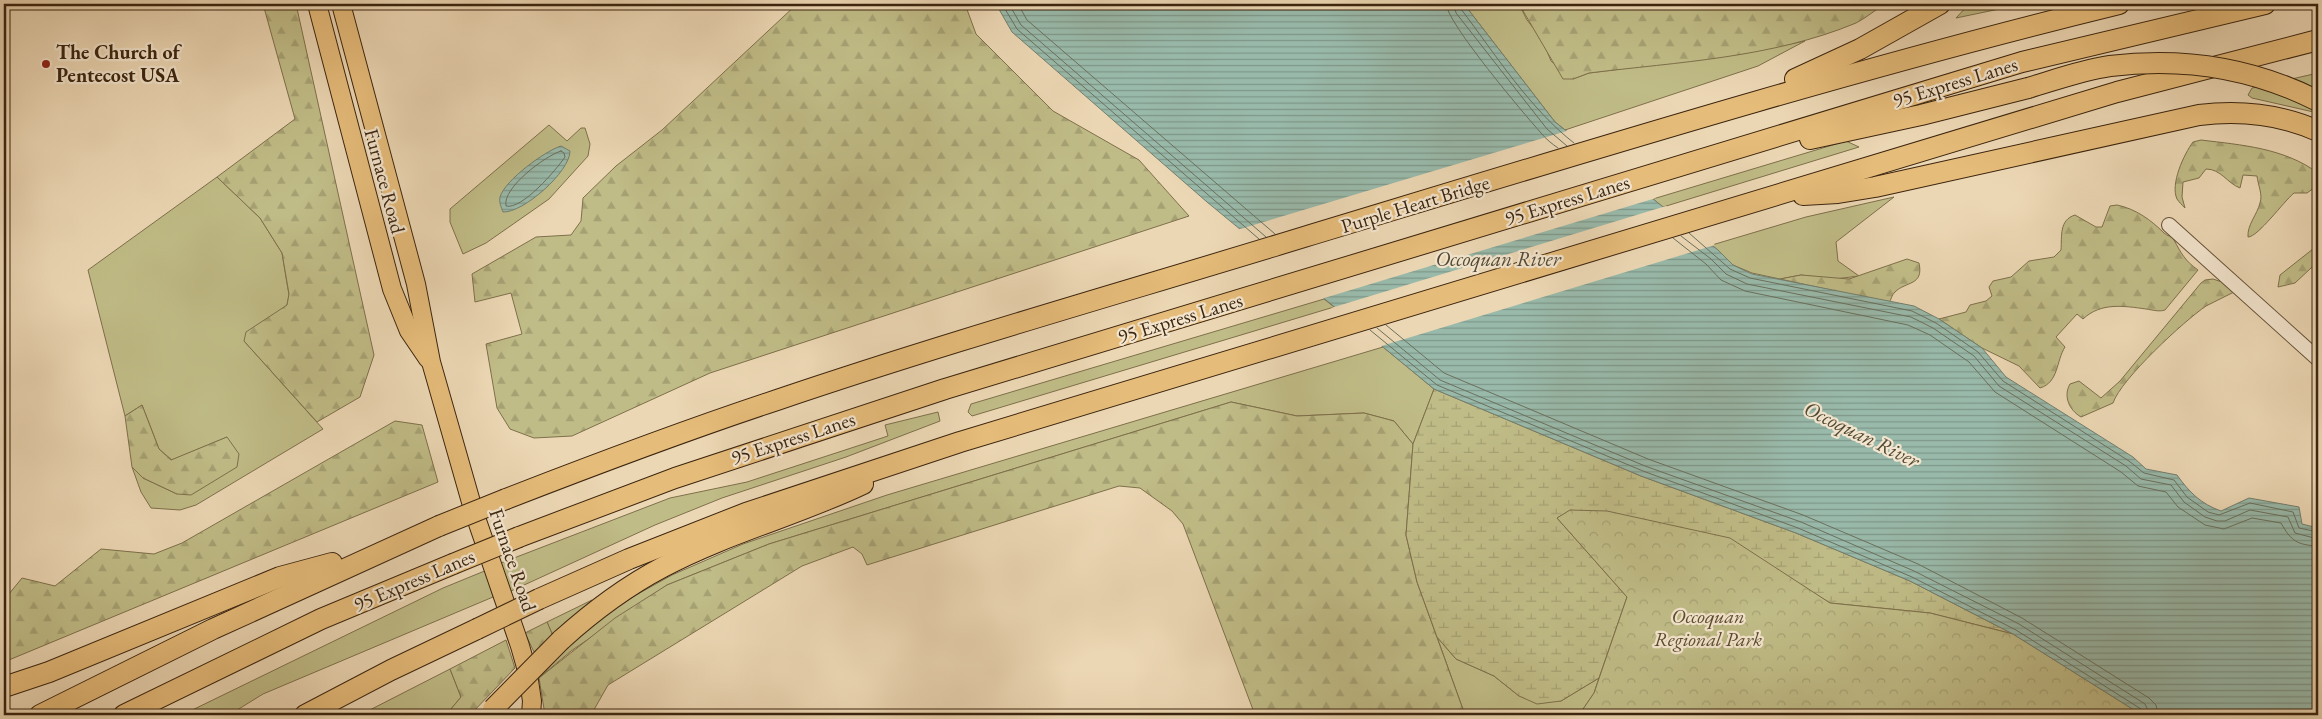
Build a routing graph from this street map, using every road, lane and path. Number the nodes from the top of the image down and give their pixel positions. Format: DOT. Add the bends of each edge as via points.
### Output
graph roads {
  1 [pos="318,4"];
  2 [pos="341,4"];
  3 [pos="1940,4"];
  4 [pos="2120,4"];
  5 [pos="2265,4"];
  6 [pos="346,25"];
  7 [pos="324,32"];
  8 [pos="2318,40"];
  9 [pos="2318,101"];
  10 [pos="1731,108"];
  11 [pos="2318,131"];
  12 [pos="1708,158"];
  13 [pos="1771,197"];
  14 [pos="2169,225"];
  15 [pos="2318,359"];
  16 [pos="431,362"];
  17 [pos="935,450"];
  18 [pos="389,547"];
  19 [pos="4,687"];
  20 [pos="490,712"];
  21 [pos="40,715"];
  22 [pos="124,715"];
  23 [pos="305,715"];
  24 [pos="531,715"];
  1 -- 7 [label="main road, Furnace Road"];
  2 -- 6 [label="main road, Furnace Road"];
  3 -- 10 [label="highway" via="1860,49"];
  4 -- 10 [label="highway"];
  5 -- 12 [label="highway, 95 Express Lanes" via="2022,62"];
  6 -- 7 [label="main road"];
  6 -- 16 [label="main road, Furnace Road" via="416,284"];
  7 -- 16 [label="main road, Furnace Road" via="392,289 409,332"];
  8 -- 13 [label="highway" via="2117,92"];
  9 -- 12 [label="highway, bridge" via="2288,86 2244,72 2171,63 2109,66 1912,117"];
  10 -- 18 [label="highway, Purple Heart Bridge, bridge" via="777,400 506,499"];
  11 -- 13 [label="highway" via="2289,120 2259,114 2199,114 1857,190"];
  12 -- 22 [label="highway, 95 Express Lanes, bridge" via="795,437 657,484 321,618"];
  13 -- 17 [label="highway"];
  14 -- 15 [label="street"];
  16 -- 24 [label="main road, Furnace Road" via="473,509 520,646 532,701"];
  17 -- 20 [label="highway, bridge" via="825,502 664,566 608,601 561,640"];
  17 -- 23 [label="highway, bridge" via="814,489 683,537 476,628"];
  18 -- 19 [label="highway" via="280,577 49,672"];
  18 -- 21 [label="highway"];
}
